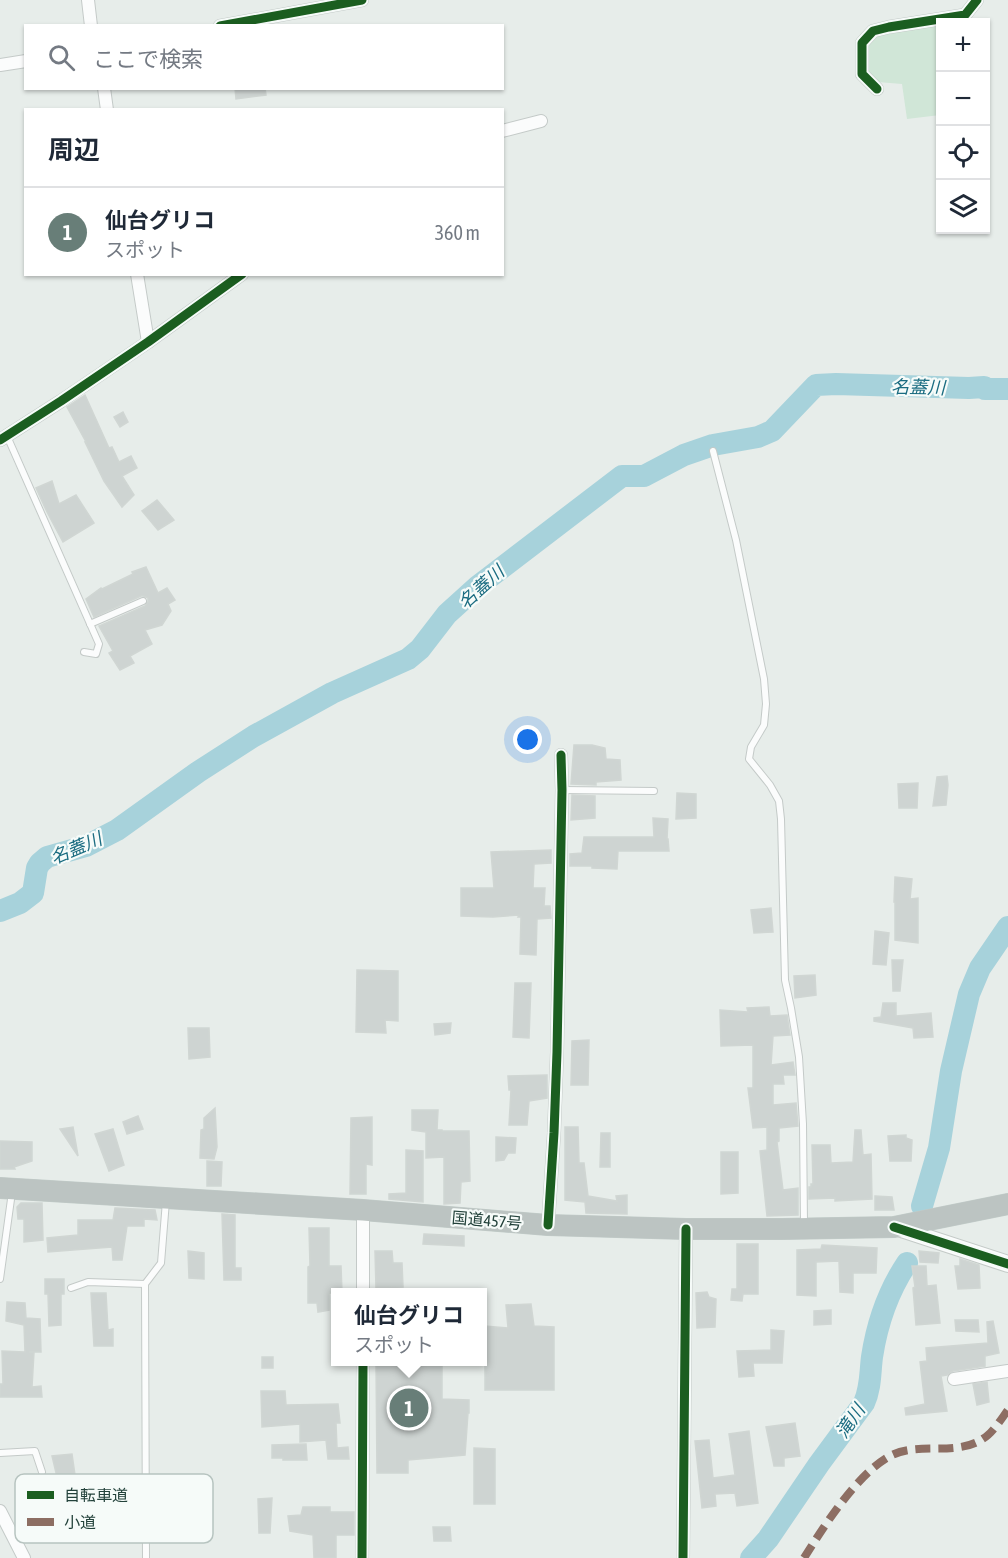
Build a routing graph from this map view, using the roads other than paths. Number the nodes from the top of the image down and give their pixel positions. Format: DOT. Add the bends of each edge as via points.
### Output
graph roads {
  1 [pos="88,0"];
  2 [pos="362,0"];
  3 [pos="976,0"];
  4 [pos="345,1"];
  5 [pos="91,24"];
  6 [pos="230,24"];
  7 [pos="24,61"];
  8 [pos="0,65"];
  9 [pos="877,89"];
  10 [pos="104,90"];
  11 [pos="108,108"];
  12 [pos="541,121"];
  13 [pos="504,130"];
  14 [pos="137,276"];
  15 [pos="239,276"];
  16 [pos="148,342"];
  17 [pos="3,438"];
  18 [pos="713,451"];
  19 [pos="143,601"];
  20 [pos="90,624"];
  21 [pos="84,652"];
  22 [pos="561,755"];
  23 [pos="562,790"];
  24 [pos="654,791"];
  25 [pos="6,1188"];
  26 [pos="166,1198"];
  27 [pos="1008,1204"];
  28 [pos="363,1210"];
  29 [pos="548,1225"];
  30 [pos="894,1227"];
  31 [pos="804,1228"];
  32 [pos="686,1229"];
  33 [pos="1008,1264"];
  34 [pos="0,1279"];
  35 [pos="145,1284"];
  36 [pos="71,1288"];
  37 [pos="363,1288"];
  38 [pos="363,1366"];
  39 [pos="1008,1371"];
  40 [pos="954,1379"];
  41 [pos="0,1453"];
  42 [pos="42,1472"];
  43 [pos="146,1474"];
  44 [pos="0,1511"];
  45 [pos="15,1540"];
  46 [pos="16,1543"];
  47 [pos="146,1543"];
  48 [pos="24,1558"];
  49 [pos="146,1558"];
  50 [pos="363,1558"];
  51 [pos="683,1558"];
  1 -- 5 [label="street"];
  2 -- 4 [label="street"];
  3 -- 9 [label="street" via="965,15 873,31 862,43 862,74"];
  4 -- 6 [label="street"];
  7 -- 8 [label="street"];
  10 -- 11 [label="street"];
  12 -- 13 [label="street"];
  14 -- 16 [label="street"];
  15 -- 16 [label="street"];
  16 -- 17 [label="street"];
  17 -- 20 [label="lane"];
  18 -- 31 [label="lane" via="764,679 764,725 751,747 749,759 779,801 785,980 799,1057"];
  19 -- 20 [label="lane"];
  20 -- 21 [label="lane" via="99,645 96,654"];
  22 -- 23 [label="street"];
  23 -- 24 [label="lane"];
  23 -- 29 [label="street" via="557,1052"];
  25 -- 26 [label="highway, 国道457号"];
  25 -- 34 [label="lane"];
  26 -- 28 [label="highway, 国道457号"];
  26 -- 35 [label="lane" via="161,1263"];
  27 -- 30 [label="highway, 国道457号"];
  28 -- 29 [label="highway, 国道457号"];
  28 -- 37 [label="street"];
  29 -- 32 [label="highway, 国道457号"];
  30 -- 31 [label="highway, 国道457号"];
  30 -- 33 [label="street"];
  31 -- 32 [label="highway, 国道457号"];
  32 -- 51 [label="street"];
  35 -- 36 [label="lane" via="88,1282"];
  35 -- 43 [label="lane"];
  38 -- 50 [label="street"];
  39 -- 40 [label="street"];
  41 -- 42 [label="lane" via="35,1451"];
  44 -- 45 [label="street"];
  46 -- 48 [label="street"];
  47 -- 49 [label="lane"];
}
